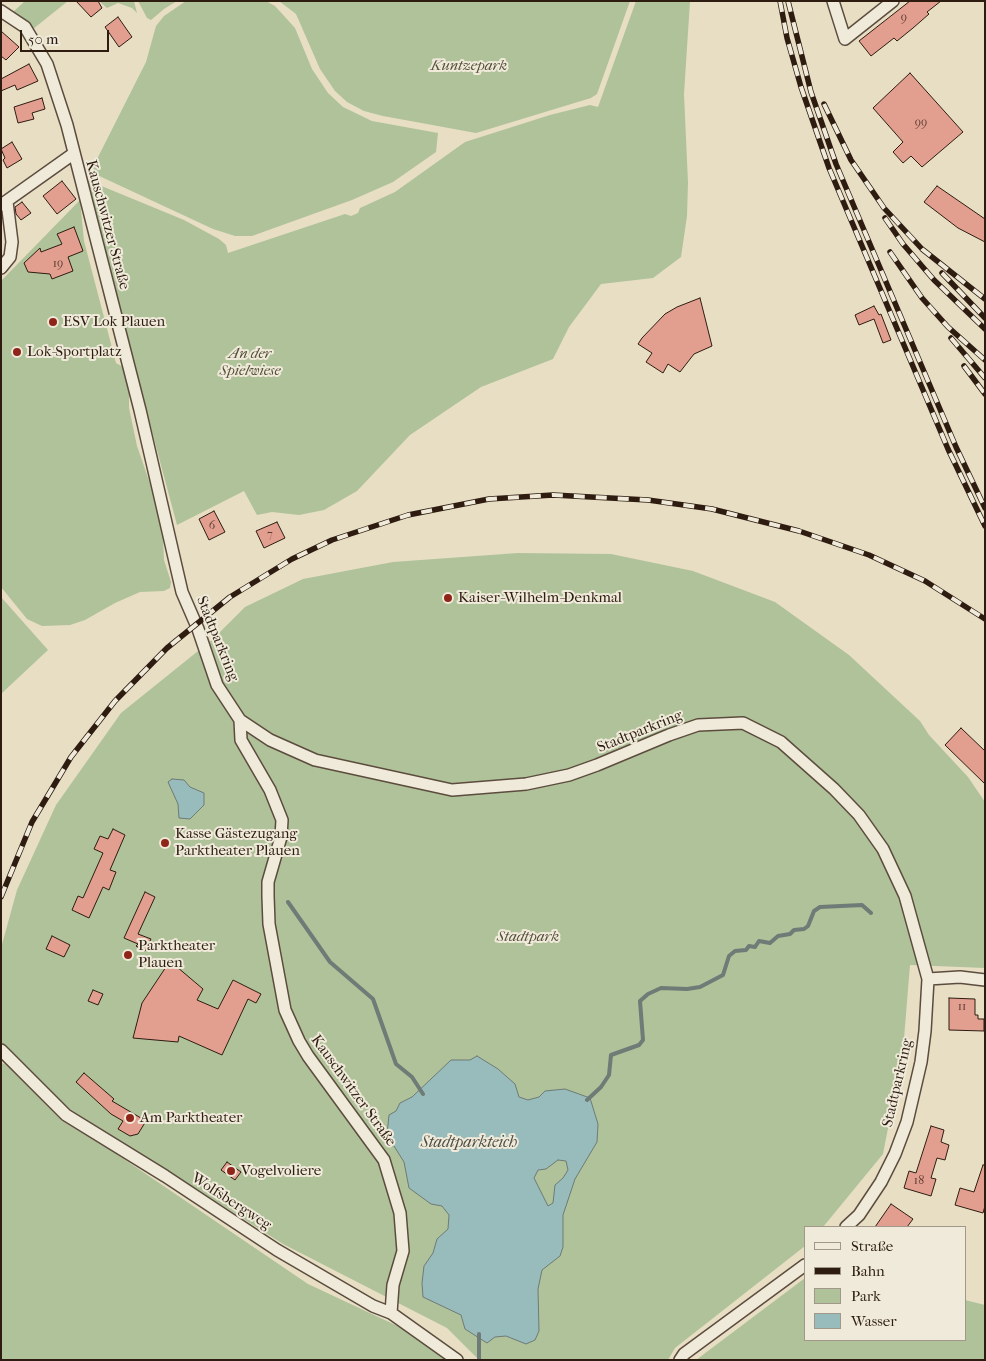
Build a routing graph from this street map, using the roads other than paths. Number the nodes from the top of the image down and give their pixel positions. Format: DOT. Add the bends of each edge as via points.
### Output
graph roads {
  1 [pos="833,1"];
  2 [pos="892,1"];
  3 [pos="1,11"];
  4 [pos="73,154"];
  5 [pos="4,203"];
  6 [pos="1,268"];
  7 [pos="180,580"];
  8 [pos="240,720"];
  9 [pos="928,979"];
  10 [pos="985,980"];
  11 [pos="1,1050"];
  12 [pos="847,1226"];
  13 [pos="804,1266"];
  14 [pos="391,1313"];
  15 [pos="457,1360"];
  16 [pos="680,1360"];
  1 -- 2 [label="street" via="845,39"];
  3 -- 4 [label="street, Kauschwitzer Straße" via="25,26 38,46 67,125"];
  4 -- 5 [label="street"];
  4 -- 7 [label="street, Kauschwitzer Straße" via="140,410"];
  5 -- 6 [label="street" via="12,242 10,257"];
  7 -- 8 [label="street, Stadtparkring" via="217,685"];
  8 -- 9 [label="street, Stadtparkring" via="270,740 314,760 452,790 526,784 569,775 698,725 743,723 781,742 859,815 882,849 905,896"];
  8 -- 14 [label="street, Kauschwitzer Straße" via="241,740 270,790 282,820 282,837 268,882 268,896 269,924 285,1010 303,1048 384,1160 400,1213 403,1251 393,1285"];
  9 -- 10 [label="street" via="960,977"];
  9 -- 12 [label="street, Stadtparkring" via="921,1062 906,1122 881,1182"];
  11 -- 14 [label="street, Wolfsbergweg" via="66,1115 277,1250 373,1306"];
  13 -- 16 [label="street"];
  14 -- 15 [label="street, Wolfsbergweg"];
}
